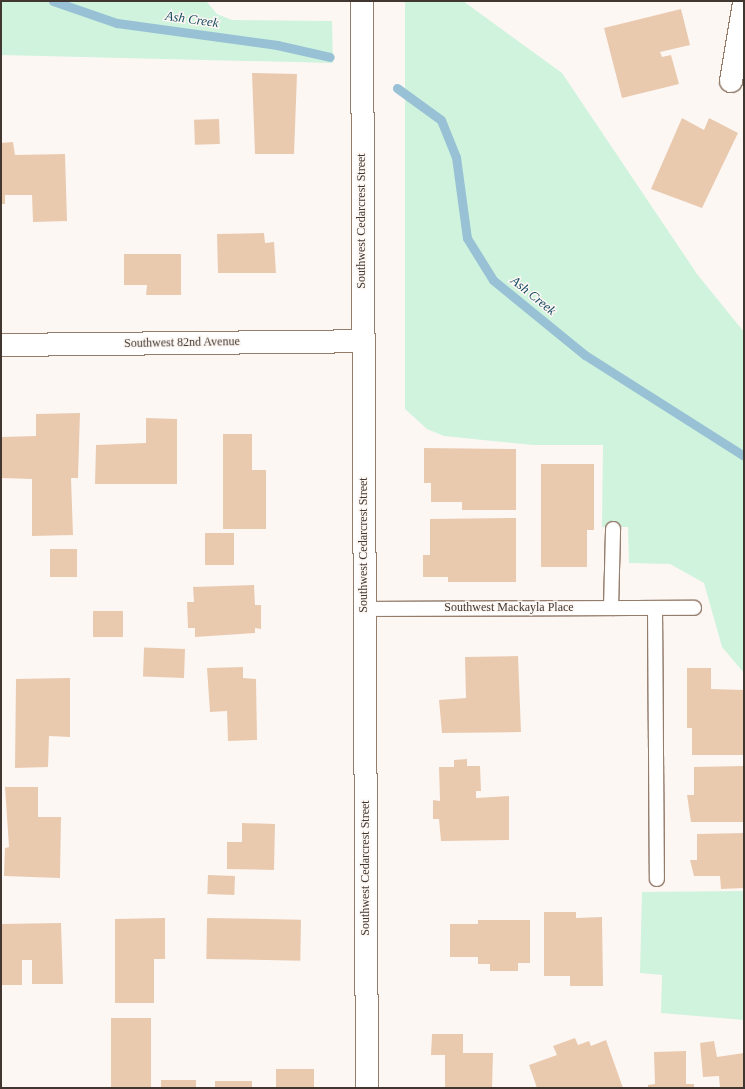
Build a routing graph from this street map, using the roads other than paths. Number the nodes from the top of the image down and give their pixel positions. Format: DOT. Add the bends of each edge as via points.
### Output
graph roads {
  1 [pos="362,1"];
  2 [pos="744,3"];
  3 [pos="731,81"];
  4 [pos="362,341"];
  5 [pos="1,345"];
  6 [pos="613,529"];
  7 [pos="611,608"];
  8 [pos="654,608"];
  9 [pos="694,608"];
  10 [pos="364,609"];
  11 [pos="657,879"];
  12 [pos="367,1088"];
  1 -- 4 [label="street, Southwest Cedarcrest Street"];
  2 -- 3 [label="street"];
  4 -- 5 [label="street, Southwest 82nd Avenue"];
  4 -- 10 [label="street, Southwest Cedarcrest Street"];
  6 -- 7 [label="lane"];
  7 -- 8 [label="lane, Southwest Mackayla Place"];
  7 -- 10 [label="lane, Southwest Mackayla Place"];
  8 -- 9 [label="lane, Southwest Mackayla Place"];
  8 -- 11 [label="lane"];
  10 -- 12 [label="street, Southwest Cedarcrest Street"];
}
